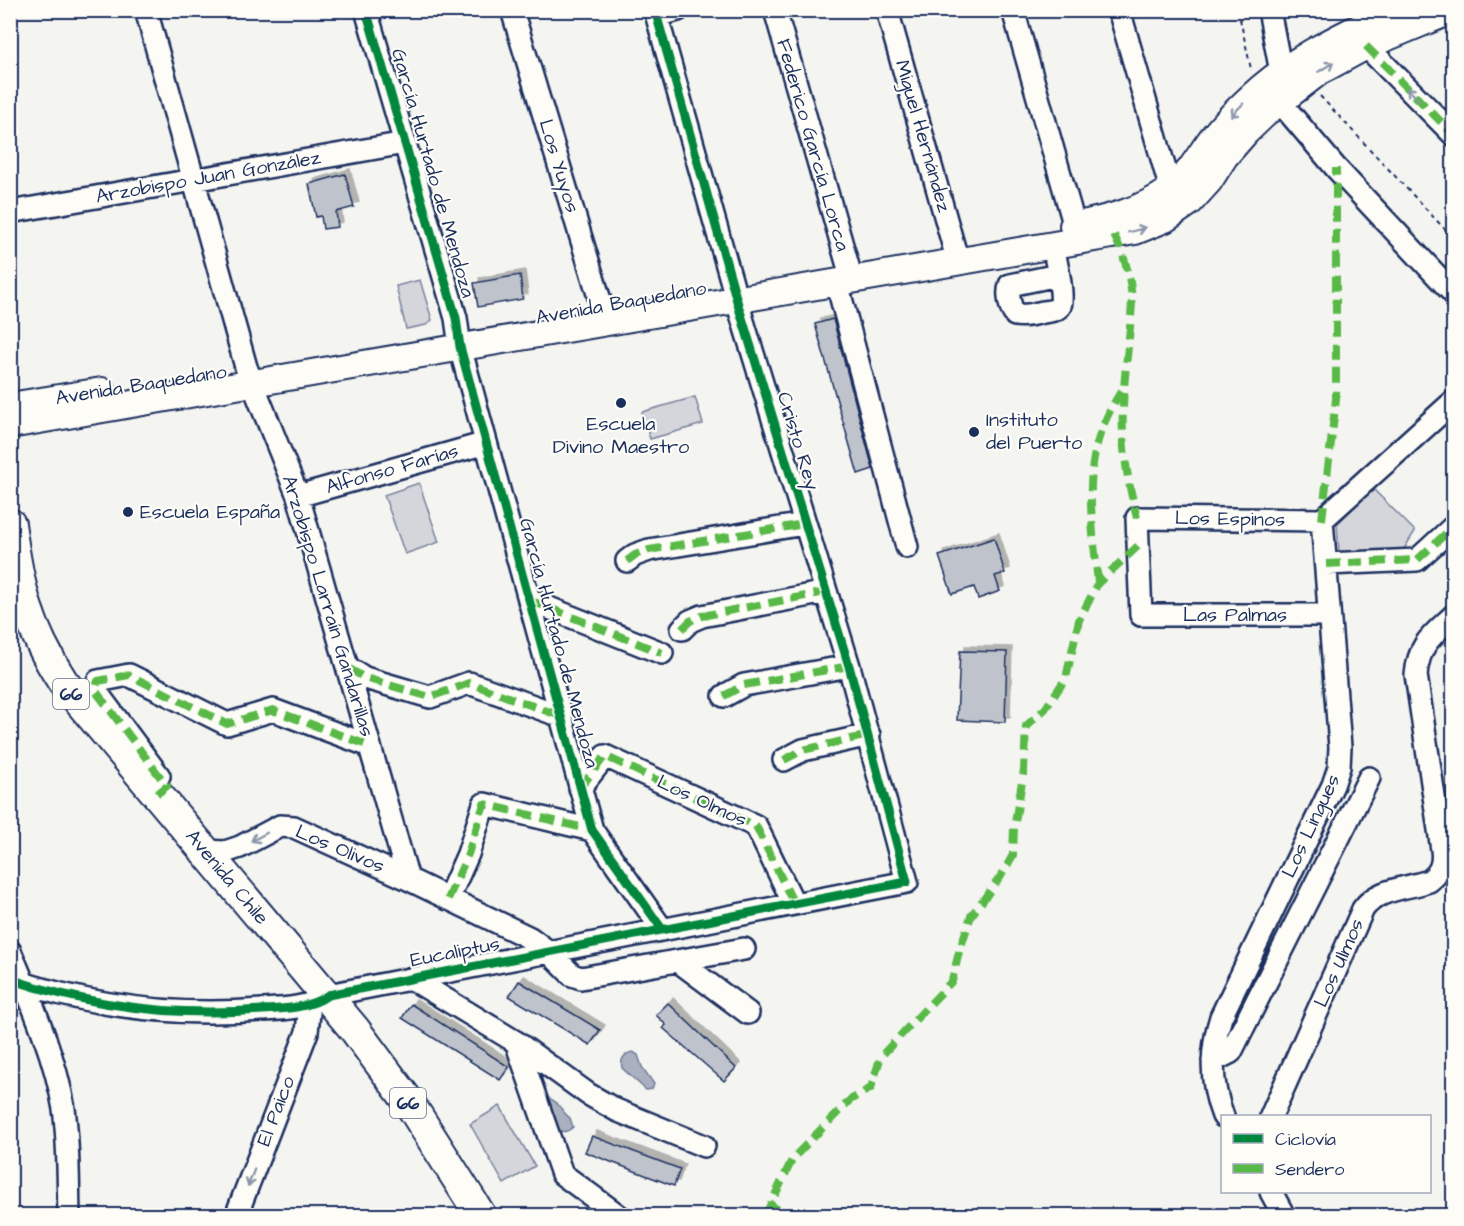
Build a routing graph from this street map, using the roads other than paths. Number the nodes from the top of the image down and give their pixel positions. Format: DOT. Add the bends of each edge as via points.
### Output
graph roads {
  1 [pos="146,10"];
  2 [pos="353,10"];
  3 [pos="366,10"];
  4 [pos="512,10"];
  5 [pos="678,10"];
  6 [pos="775,10"];
  7 [pos="887,10"];
  8 [pos="1013,10"];
  9 [pos="1119,10"];
  10 [pos="1269,10"];
  11 [pos="1391,11"];
  12 [pos="656,13"];
  13 [pos="1443,13"];
  14 [pos="1366,46"];
  15 [pos="1281,72"];
  16 [pos="1268,97"];
  17 [pos="1454,135"];
  18 [pos="399,143"];
  19 [pos="195,180"];
  20 [pos="1171,190"];
  21 [pos="10,212"];
  22 [pos="1077,233"];
  23 [pos="1053,246"];
  24 [pos="956,254"];
  25 [pos="1058,275"];
  26 [pos="845,276"];
  27 [pos="735,292"];
  28 [pos="1454,294"];
  29 [pos="603,315"];
  30 [pos="456,337"];
  31 [pos="249,375"];
  32 [pos="1454,401"];
  33 [pos="10,406"];
  34 [pos="10,425"];
  35 [pos="486,443"];
  36 [pos="298,496"];
  37 [pos="1322,520"];
  38 [pos="10,524"];
  39 [pos="804,524"];
  40 [pos="1454,526"];
  41 [pos="907,547"];
  42 [pos="627,561"];
  43 [pos="1326,564"];
  44 [pos="826,592"];
  45 [pos="529,600"];
  46 [pos="1141,615"];
  47 [pos="1329,615"];
  48 [pos="1454,615"];
  49 [pos="10,622"];
  50 [pos="682,628"];
  51 [pos="662,653"];
  52 [pos="849,666"];
  53 [pos="348,668"];
  54 [pos="724,696"];
  55 [pos="561,716"];
  56 [pos="869,735"];
  57 [pos="370,746"];
  58 [pos="784,760"];
  59 [pos="1369,778"];
  60 [pos="580,788"];
  61 [pos="157,794"];
  62 [pos="592,830"];
  63 [pos="1311,830"];
  64 [pos="1337,843"];
  65 [pos="205,851"];
  66 [pos="1291,873"];
  67 [pos="408,879"];
  68 [pos="907,882"];
  69 [pos="1315,885"];
  70 [pos="448,899"];
  71 [pos="794,904"];
  72 [pos="662,930"];
  73 [pos="744,950"];
  74 [pos="10,951"];
  75 [pos="549,952"];
  76 [pos="1249,958"];
  77 [pos="678,961"];
  78 [pos="1273,970"];
  79 [pos="412,979"];
  80 [pos="17,982"];
  81 [pos="319,1000"];
  82 [pos="748,1013"];
  83 [pos="516,1042"];
  84 [pos="1213,1061"];
  85 [pos="1223,1115"];
  86 [pos="1271,1115"];
  87 [pos="704,1146"];
  88 [pos="1272,1193"];
  89 [pos="69,1215"];
  90 [pos="236,1215"];
  91 [pos="463,1215"];
  92 [pos="481,1215"];
  93 [pos="619,1215"];
  94 [pos="1284,1215"];
  1 -- 19 [label="street, Arzobispo Larraín Gandarillas"];
  2 -- 18 [label="street, García Hurtado de Mendoza"];
  3 -- 18 [label="street, García Hurtado de Mendoza"];
  4 -- 29 [label="street, Los Yuyos"];
  5 -- 12 [label="street"];
  6 -- 26 [label="street, Federico García Lorca"];
  7 -- 24 [label="street, Miguel Hernández"];
  8 -- 22 [label="street"];
  9 -- 20 [label="street"];
  10 -- 15 [label="street"];
  11 -- 15 [label="main road, Avenida Baquedano"];
  12 -- 27 [label="street, Cristo Rey"];
  13 -- 14 [label="main road"];
  16 -- 14 [label="main road, one-way" via="1306,81"];
  17 -- 14 [label="street, one-way"];
  15 -- 16 [label="main road, Avenida Baquedano"];
  16 -- 20 [label="main road, Avenida Baquedano, one-way" via="1227,122"];
  22 -- 16 [label="main road, Avenida Baquedano, one-way" via="1135,231 1179,211 1200,192"];
  16 -- 28 [label="street"];
  18 -- 19 [label="street, Arzobispo Juan González"];
  18 -- 30 [label="street, García Hurtado de Mendoza"];
  19 -- 21 [label="street, Arzobispo Juan González"];
  19 -- 31 [label="street, Arzobispo Larraín Gandarillas"];
  20 -- 22 [label="main road, Avenida Baquedano"];
  22 -- 23 [label="main road, Avenida Baquedano"];
  22 -- 24 [label="main road, Avenida Baquedano"];
  23 -- 24 [label="main road, Avenida Baquedano"];
  23 -- 25 [label="street"];
  24 -- 26 [label="main road, Avenida Baquedano"];
  26 -- 27 [label="main road, Avenida Baquedano"];
  26 -- 41 [label="street, Federico García Lorca"];
  27 -- 29 [label="main road, Avenida Baquedano"];
  27 -- 39 [label="street, Cristo Rey"];
  29 -- 30 [label="main road, Avenida Baquedano"];
  30 -- 31 [label="main road, Avenida Baquedano"];
  30 -- 35 [label="street, García Hurtado de Mendoza"];
  31 -- 33 [label="main road, Avenida Baquedano"];
  31 -- 34 [label="main road, Avenida Baquedano"];
  31 -- 36 [label="street, Arzobispo Larraín Gandarillas"];
  32 -- 37 [label="street"];
  35 -- 36 [label="street, Alfonso Farías"];
  35 -- 45 [label="street, García Hurtado de Mendoza"];
  36 -- 53 [label="street, Arzobispo Larraín Gandarillas"];
  37 -- 43 [label="street, Los Lingues"];
  37 -- 46 [label="street, Los Espinos" via="1137,518"];
  38 -- 61 [label="highway, Avenida Chile / 66" via="21,594 43,649 74,697"];
  39 -- 42 [label="street" via="649,550"];
  39 -- 44 [label="street, Cristo Rey"];
  40 -- 43 [label="street" via="1418,560"];
  43 -- 47 [label="street, Los Lingues"];
  44 -- 50 [label="street" via="702,616"];
  44 -- 52 [label="street, Cristo Rey"];
  45 -- 51 [label="street"];
  45 -- 55 [label="street, García Hurtado de Mendoza"];
  46 -- 47 [label="street, Las Palmas"];
  47 -- 63 [label="street, Los Lingues" via="1340,757 1333,785"];
  48 -- 86 [label="street, Los Ulmos" via="1419,652 1416,675 1442,864 1429,881 1378,895 1363,909"];
  49 -- 81 [label="highway, Avenida Chile / 66" via="23,653 48,692"];
  52 -- 54 [label="street" via="744,685"];
  52 -- 56 [label="street, Cristo Rey"];
  53 -- 55 [label="street" via="365,678 430,697 469,683"];
  53 -- 57 [label="street, Arzobispo Larraín Gandarillas"];
  55 -- 60 [label="street, García Hurtado de Mendoza"];
  56 -- 58 [label="street" via="803,750"];
  56 -- 68 [label="street, Cristo Rey"];
  57 -- 61 [label="street" via="273,710 227,724 129,675 98,681 94,690 167,786"];
  57 -- 67 [label="street, Arzobispo Larraín Gandarillas"];
  59 -- 64 [label="street"];
  60 -- 62 [label="street, García Hurtado de Mendoza"];
  60 -- 71 [label="street, Los Olmos" via="605,756 756,826"];
  61 -- 65 [label="highway, Avenida Chile / 66"];
  62 -- 70 [label="street" via="484,804"];
  62 -- 72 [label="street, García Hurtado de Mendoza"];
  63 -- 64 [label="street"];
  63 -- 66 [label="street, Los Lingues"];
  64 -- 69 [label="street"];
  67 -- 65 [label="street, Los Olivos, one-way" via="294,827 280,826 225,852"];
  65 -- 81 [label="highway, Avenida Chile / 66"];
  66 -- 69 [label="street"];
  66 -- 76 [label="street, Los Lingues"];
  67 -- 70 [label="street"];
  68 -- 71 [label="street, Eucaliptus"];
  69 -- 78 [label="street"];
  70 -- 75 [label="street" via="530,938"];
  71 -- 72 [label="street, Eucaliptus"];
  72 -- 75 [label="street, Eucaliptus"];
  73 -- 77 [label="street"];
  74 -- 80 [label="street"];
  75 -- 77 [label="street" via="572,975 581,978"];
  75 -- 79 [label="street, Eucaliptus"];
  76 -- 78 [label="street"];
  76 -- 84 [label="street, Los Lingues" via="1216,1031"];
  77 -- 82 [label="street"];
  78 -- 84 [label="street" via="1231,1052"];
  79 -- 81 [label="street, Eucaliptus"];
  79 -- 83 [label="street"];
  80 -- 81 [label="street, Eucaliptus" via="96,1003 168,1012 239,1012"];
  80 -- 89 [label="street" via="55,1070 66,1125"];
  81 -- 90 [label="street, El Paico, one-way"];
  81 -- 91 [label="highway, Avenida Chile / 66"];
  81 -- 92 [label="highway, Avenida Chile / 66" via="408,1101"];
  83 -- 87 [label="street" via="616,1110"];
  83 -- 93 [label="street" via="562,1174"];
  84 -- 85 [label="street, Los Lingues" via="1215,1091"];
  88 -- 94 [label="street"];
}
